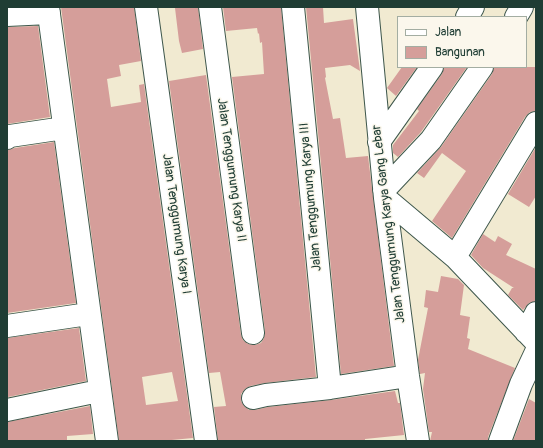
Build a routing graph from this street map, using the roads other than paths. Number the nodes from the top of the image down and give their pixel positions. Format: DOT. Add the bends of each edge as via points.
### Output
graph roads {
  1 [pos="146,7"];
  2 [pos="210,7"];
  3 [pos="293,7"];
  4 [pos="473,7"];
  5 [pos="522,7"];
  6 [pos="48,10"];
  7 [pos="372,12"];
  8 [pos="7,15"];
  9 [pos="467,16"];
  10 [pos="517,16"];
  11 [pos="431,68"];
  12 [pos="481,68"];
  13 [pos="536,123"];
  14 [pos="64,128"];
  15 [pos="7,138"];
  16 [pos="378,142"];
  17 [pos="384,194"];
  18 [pos="455,257"];
  19 [pos="536,313"];
  20 [pos="88,314"];
  21 [pos="7,326"];
  22 [pos="253,333"];
  23 [pos="531,337"];
  24 [pos="536,352"];
  25 [pos="408,376"];
  26 [pos="330,388"];
  27 [pos="100,391"];
  28 [pos="253,398"];
  29 [pos="7,410"];
  30 [pos="107,441"];
  31 [pos="206,441"];
  32 [pos="416,441"];
  33 [pos="500,441"];
  1 -- 31 [label="street, Jalan Tenggumung Karya I"];
  2 -- 22 [label="street, Jalan Tenggumung Karya II"];
  3 -- 26 [label="street, Jalan Tenggumung Karya III"];
  4 -- 9 [label="street"];
  5 -- 10 [label="street"];
  6 -- 8 [label="street"];
  6 -- 14 [label="street"];
  7 -- 16 [label="street, Jalan Tenggumung Karya Gang Lebar"];
  11 -- 16 [label="street"];
  12 -- 17 [label="street" via="431,140"];
  13 -- 18 [label="street"];
  14 -- 15 [label="street"];
  14 -- 20 [label="street"];
  16 -- 17 [label="street, Jalan Tenggumung Karya Gang Lebar"];
  17 -- 18 [label="street"];
  17 -- 25 [label="street, Jalan Tenggumung Karya Gang Lebar"];
  18 -- 23 [label="street"];
  19 -- 23 [label="street"];
  20 -- 21 [label="street"];
  20 -- 27 [label="street"];
  24 -- 33 [label="street"];
  25 -- 26 [label="street"];
  25 -- 32 [label="street, Jalan Tenggumung Karya Gang Lebar"];
  26 -- 28 [label="street"];
  27 -- 29 [label="street"];
  27 -- 30 [label="street"];
}
